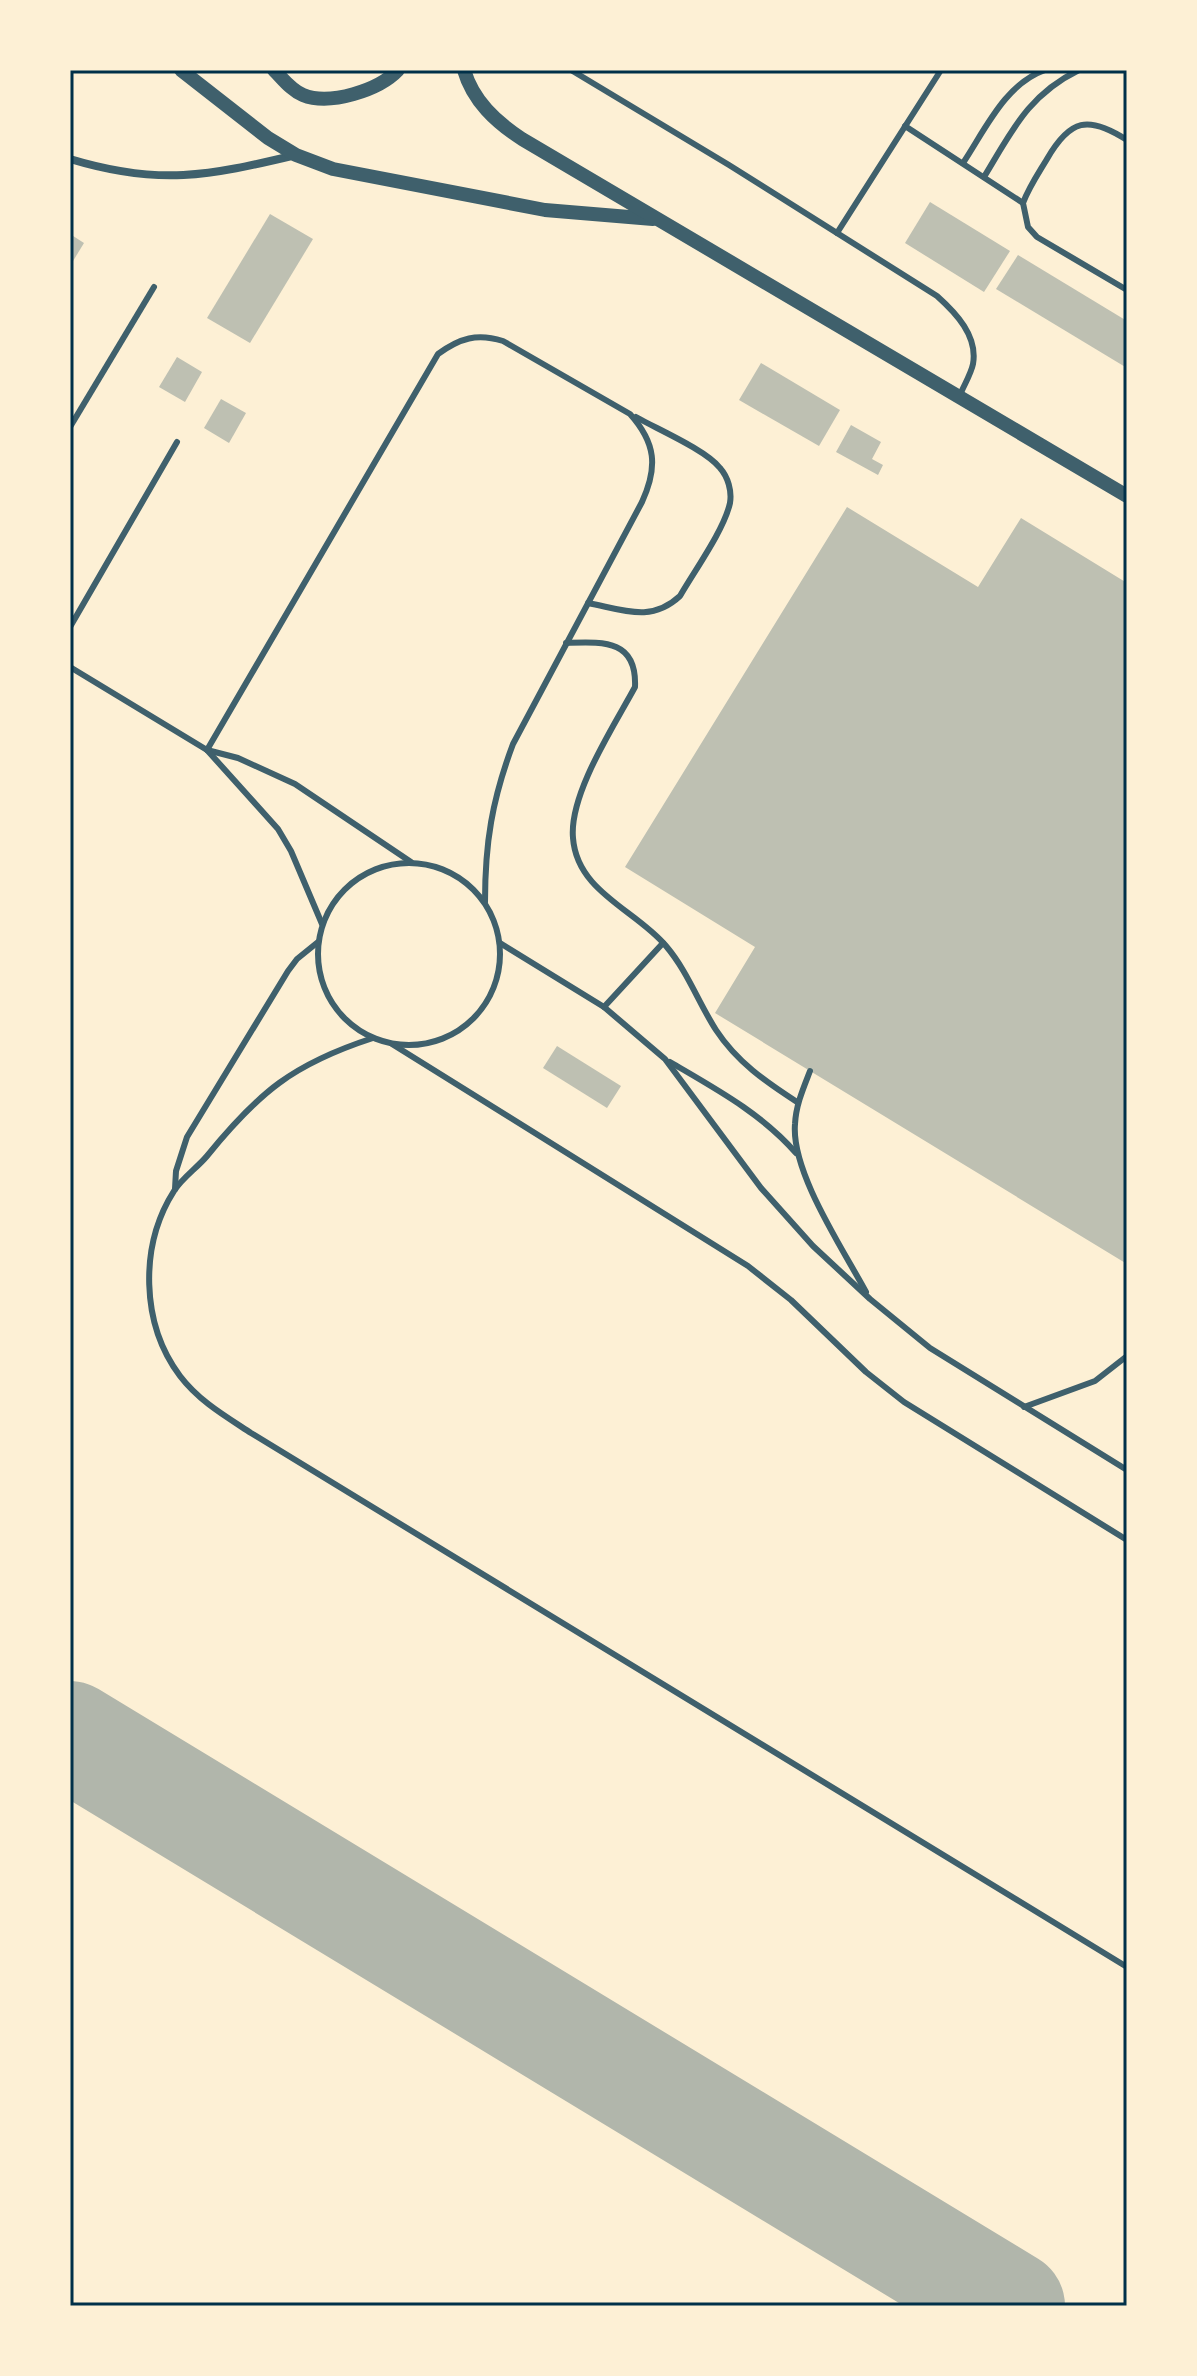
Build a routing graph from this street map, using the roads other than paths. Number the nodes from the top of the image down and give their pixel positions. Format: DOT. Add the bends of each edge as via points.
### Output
graph roads {
  1 [pos="181,70"];
  2 [pos="274,70"];
  3 [pos="398,70"];
  4 [pos="464,70"];
  5 [pos="571,70"];
  6 [pos="941,70"];
  7 [pos="1045,70"];
  8 [pos="1079,70"];
  9 [pos="905,126"];
  10 [pos="1127,140"];
  11 [pos="296,155"];
  12 [pos="70,159"];
  13 [pos="963,163"];
  14 [pos="984,177"];
  15 [pos="1023,203"];
  16 [pos="656,219"];
  17 [pos="837,233"];
  18 [pos="154,287"];
  19 [pos="1127,290"];
  20 [pos="959,398"];
  21 [pos="630,414"];
  22 [pos="70,427"];
  23 [pos="177,442"];
  24 [pos="1127,496"];
  25 [pos="588,603"];
  26 [pos="70,627"];
  27 [pos="566,643"];
  28 [pos="70,667"];
  29 [pos="207,750"];
  30 [pos="411,862"];
  31 [pos="485,902"];
  32 [pos="322,924"];
  33 [pos="318,942"];
  34 [pos="500,943"];
  35 [pos="663,943"];
  36 [pos="604,1007"];
  37 [pos="373,1038"];
  38 [pos="392,1044"];
  39 [pos="665,1059"];
  40 [pos="810,1071"];
  41 [pos="797,1102"];
  42 [pos="796,1153"];
  43 [pos="175,1189"];
  44 [pos="870,1299"];
  45 [pos="1127,1356"];
  46 [pos="1024,1407"];
  47 [pos="1127,1470"];
  48 [pos="1127,1540"];
  49 [pos="1127,1967"];
  1 -- 11 [label="street"];
  2 -- 3 [label="street" via="305,96 329,97 367,90"];
  4 -- 16 [label="street" via="479,103 501,126"];
  5 -- 17 [label="lane"];
  6 -- 9 [label="lane"];
  7 -- 13 [label="lane" via="1007,97"];
  8 -- 14 [label="lane" via="1033,101"];
  9 -- 13 [label="lane"];
  9 -- 17 [label="lane"];
  10 -- 15 [label="lane" via="1093,124 1069,130 1059,138"];
  11 -- 12 [label="street" via="179,177 107,170"];
  11 -- 16 [label="street" via="333,169 439,192 545,210"];
  13 -- 14 [label="lane"];
  14 -- 15 [label="lane"];
  15 -- 19 [label="lane" via="1028,227 1037,237"];
  16 -- 20 [label="street"];
  17 -- 20 [label="lane" via="937,296 965,326 973,362"];
  18 -- 22 [label="lane"];
  20 -- 24 [label="street"];
  21 -- 25 [label="lane" via="650,446 650,485"];
  21 -- 25 [label="lane" via="720,467 731,500 671,605 645,614"];
  21 -- 29 [label="lane" via="503,341 469,337 438,354"];
  23 -- 26 [label="lane"];
  25 -- 27 [label="lane"];
  27 -- 31 [label="lane" via="499,781 489,821"];
  27 -- 35 [label="lane" via="619,647 636,672 635,687 582,787 573,839 580,865 595,887"];
  28 -- 29 [label="lane"];
  29 -- 30 [label="lane" via="295,784"];
  29 -- 32 [label="lane" via="278,829"];
  30 -- 31 [label="lane" via="453,874"];
  30 -- 32 [label="lane" via="357,878 342,891"];
  31 -- 34 [label="lane"];
  32 -- 33 [label="lane"];
  33 -- 37 [label="lane" via="324,988 336,1009"];
  33 -- 43 [label="lane" via="288,971 187,1137"];
  34 -- 36 [label="lane"];
  34 -- 38 [label="lane" via="495,985 471,1021 433,1042"];
  35 -- 36 [label="lane"];
  35 -- 41 [label="lane" via="735,1056"];
  36 -- 39 [label="lane"];
  37 -- 38 [label="lane"];
  37 -- 43 [label="lane" via="334,1050 269,1089"];
  38 -- 48 [label="lane" via="748,1266 904,1402"];
  39 -- 42 [label="lane" via="753,1111"];
  39 -- 44 [label="lane" via="761,1188"];
  40 -- 41 [label="lane"];
  41 -- 42 [label="lane"];
  42 -- 44 [label="lane"];
  43 -- 49 [label="lane" via="157,1224 149,1263 150,1302 173,1364 207,1404"];
  44 -- 46 [label="lane" via="930,1348"];
  45 -- 46 [label="lane" via="1095,1381"];
  46 -- 47 [label="lane"];
}
